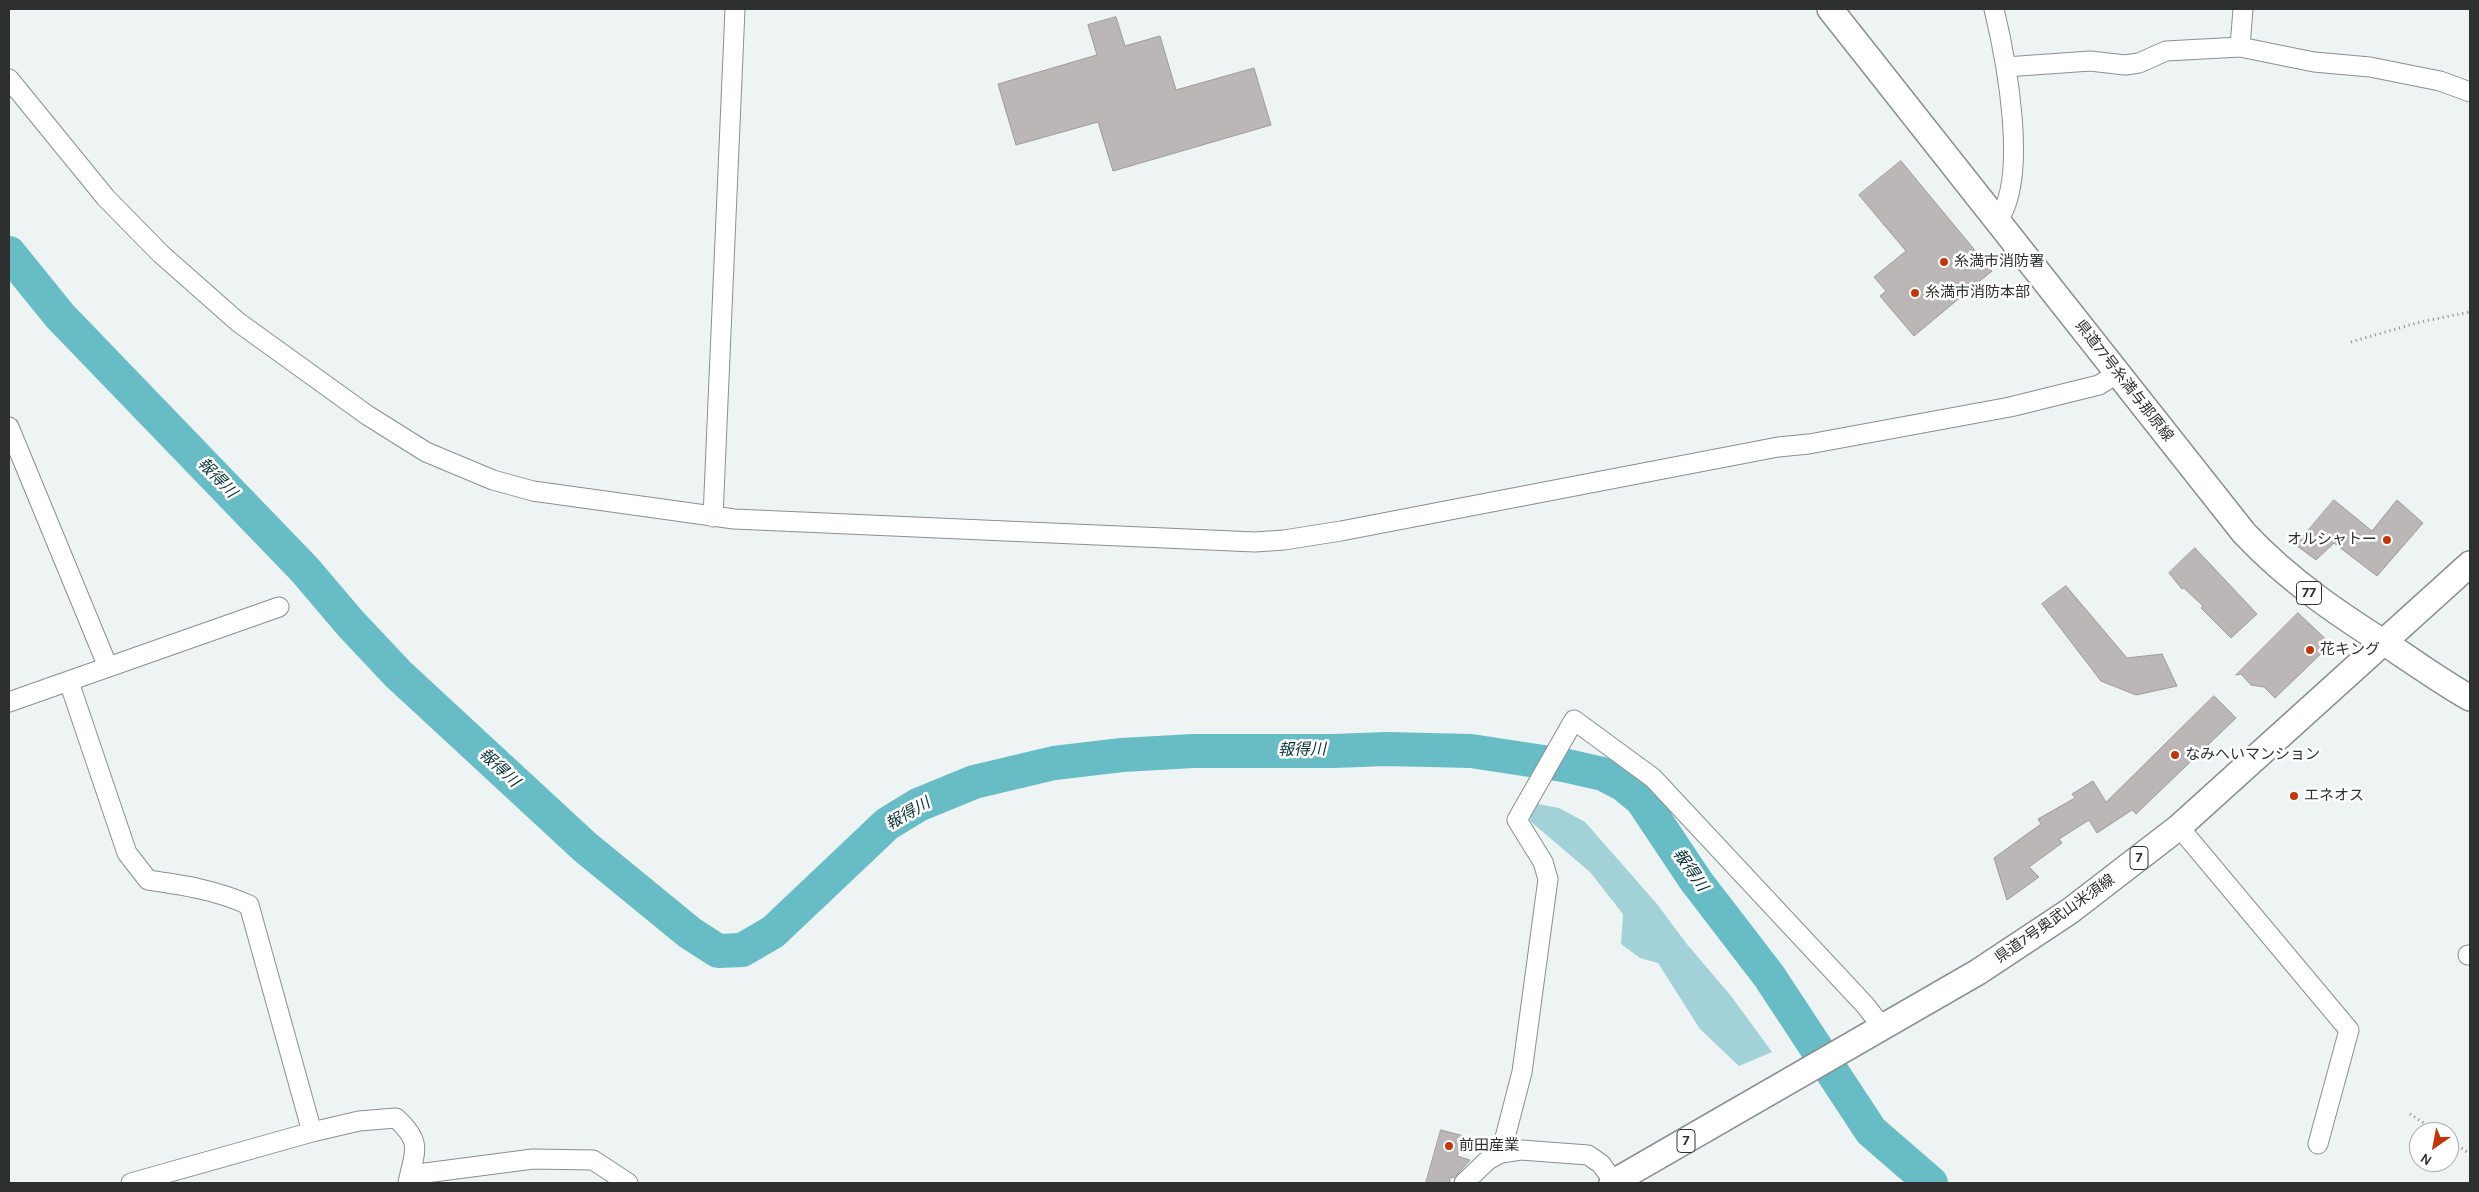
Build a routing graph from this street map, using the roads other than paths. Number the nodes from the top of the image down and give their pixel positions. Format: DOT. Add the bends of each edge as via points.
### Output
graph roads {
  1 [pos="735,9"];
  2 [pos="1830,9"];
  3 [pos="1994,9"];
  4 [pos="2243,9"];
  5 [pos="2240,47"];
  6 [pos="2006,67"];
  7 [pos="9,78"];
  8 [pos="2470,92"];
  9 [pos="1998,220"];
  10 [pos="2118,373"];
  11 [pos="9,427"];
  12 [pos="713,517"];
  13 [pos="2470,566"];
  14 [pos="279,607"];
  15 [pos="2383,643"];
  16 [pos="108,667"];
  17 [pos="69,682"];
  18 [pos="2470,698"];
  19 [pos="9,702"];
  20 [pos="2179,827"];
  21 [pos="1875,1033"];
  22 [pos="312,1132"];
  23 [pos="2318,1144"];
  24 [pos="1501,1154"];
  25 [pos="409,1179"];
  26 [pos="131,1183"];
  27 [pos="628,1183"];
  28 [pos="1464,1183"];
  29 [pos="1613,1183"];
  1 -- 12 [label="street"];
  2 -- 9 [label="main road, 県道77号糸満与那原線 / 77"];
  3 -- 6 [label="street"];
  4 -- 5 [label="street"];
  5 -- 6 [label="street" via="2166,51 2139,63 2125,65 2090,61"];
  5 -- 8 [label="street" via="2314,62 2370,67 2440,81"];
  6 -- 9 [label="street" via="2013,166 2010,195"];
  7 -- 12 [label="street" via="106,198 204,293 288,360 426,452 493,480 533,491"];
  9 -- 10 [label="main road, 県道77号糸満与那原線 / 77"];
  10 -- 12 [label="street" via="2099,386 2010,407 1284,540 1210,540"];
  10 -- 15 [label="main road, 県道77号糸満与那原線 / 77" via="2264,555 2316,598"];
  11 -- 16 [label="street"];
  13 -- 15 [label="main road, 県道7号奥武山米須線 / 7"];
  14 -- 16 [label="street"];
  15 -- 18 [label="main road, 県道77号糸満与那原線 / 77"];
  15 -- 20 [label="main road, 県道7号奥武山米須線 / 7"];
  16 -- 17 [label="street"];
  17 -- 19 [label="street"];
  17 -- 22 [label="street" via="127,854 148,880 199,888 249,905"];
  20 -- 21 [label="main road, 県道7号奥武山米須線 / 7" via="2070,912"];
  20 -- 23 [label="street" via="2349,1030"];
  21 -- 24 [label="street" via="1853,992 1652,778 1574,720 1517,820 1543,862 1548,879 1522,1072"];
  21 -- 29 [label="main road, 県道7号奥武山米須線 / 7"];
  22 -- 25 [label="street" via="359,1121 396,1118 411,1132 416,1152"];
  22 -- 26 [label="street"];
  24 -- 28 [label="street" via="1488,1160"];
  24 -- 29 [label="street" via="1521,1150 1588,1155 1601,1164"];
  25 -- 27 [label="street" via="533,1159 593,1160"];
}
